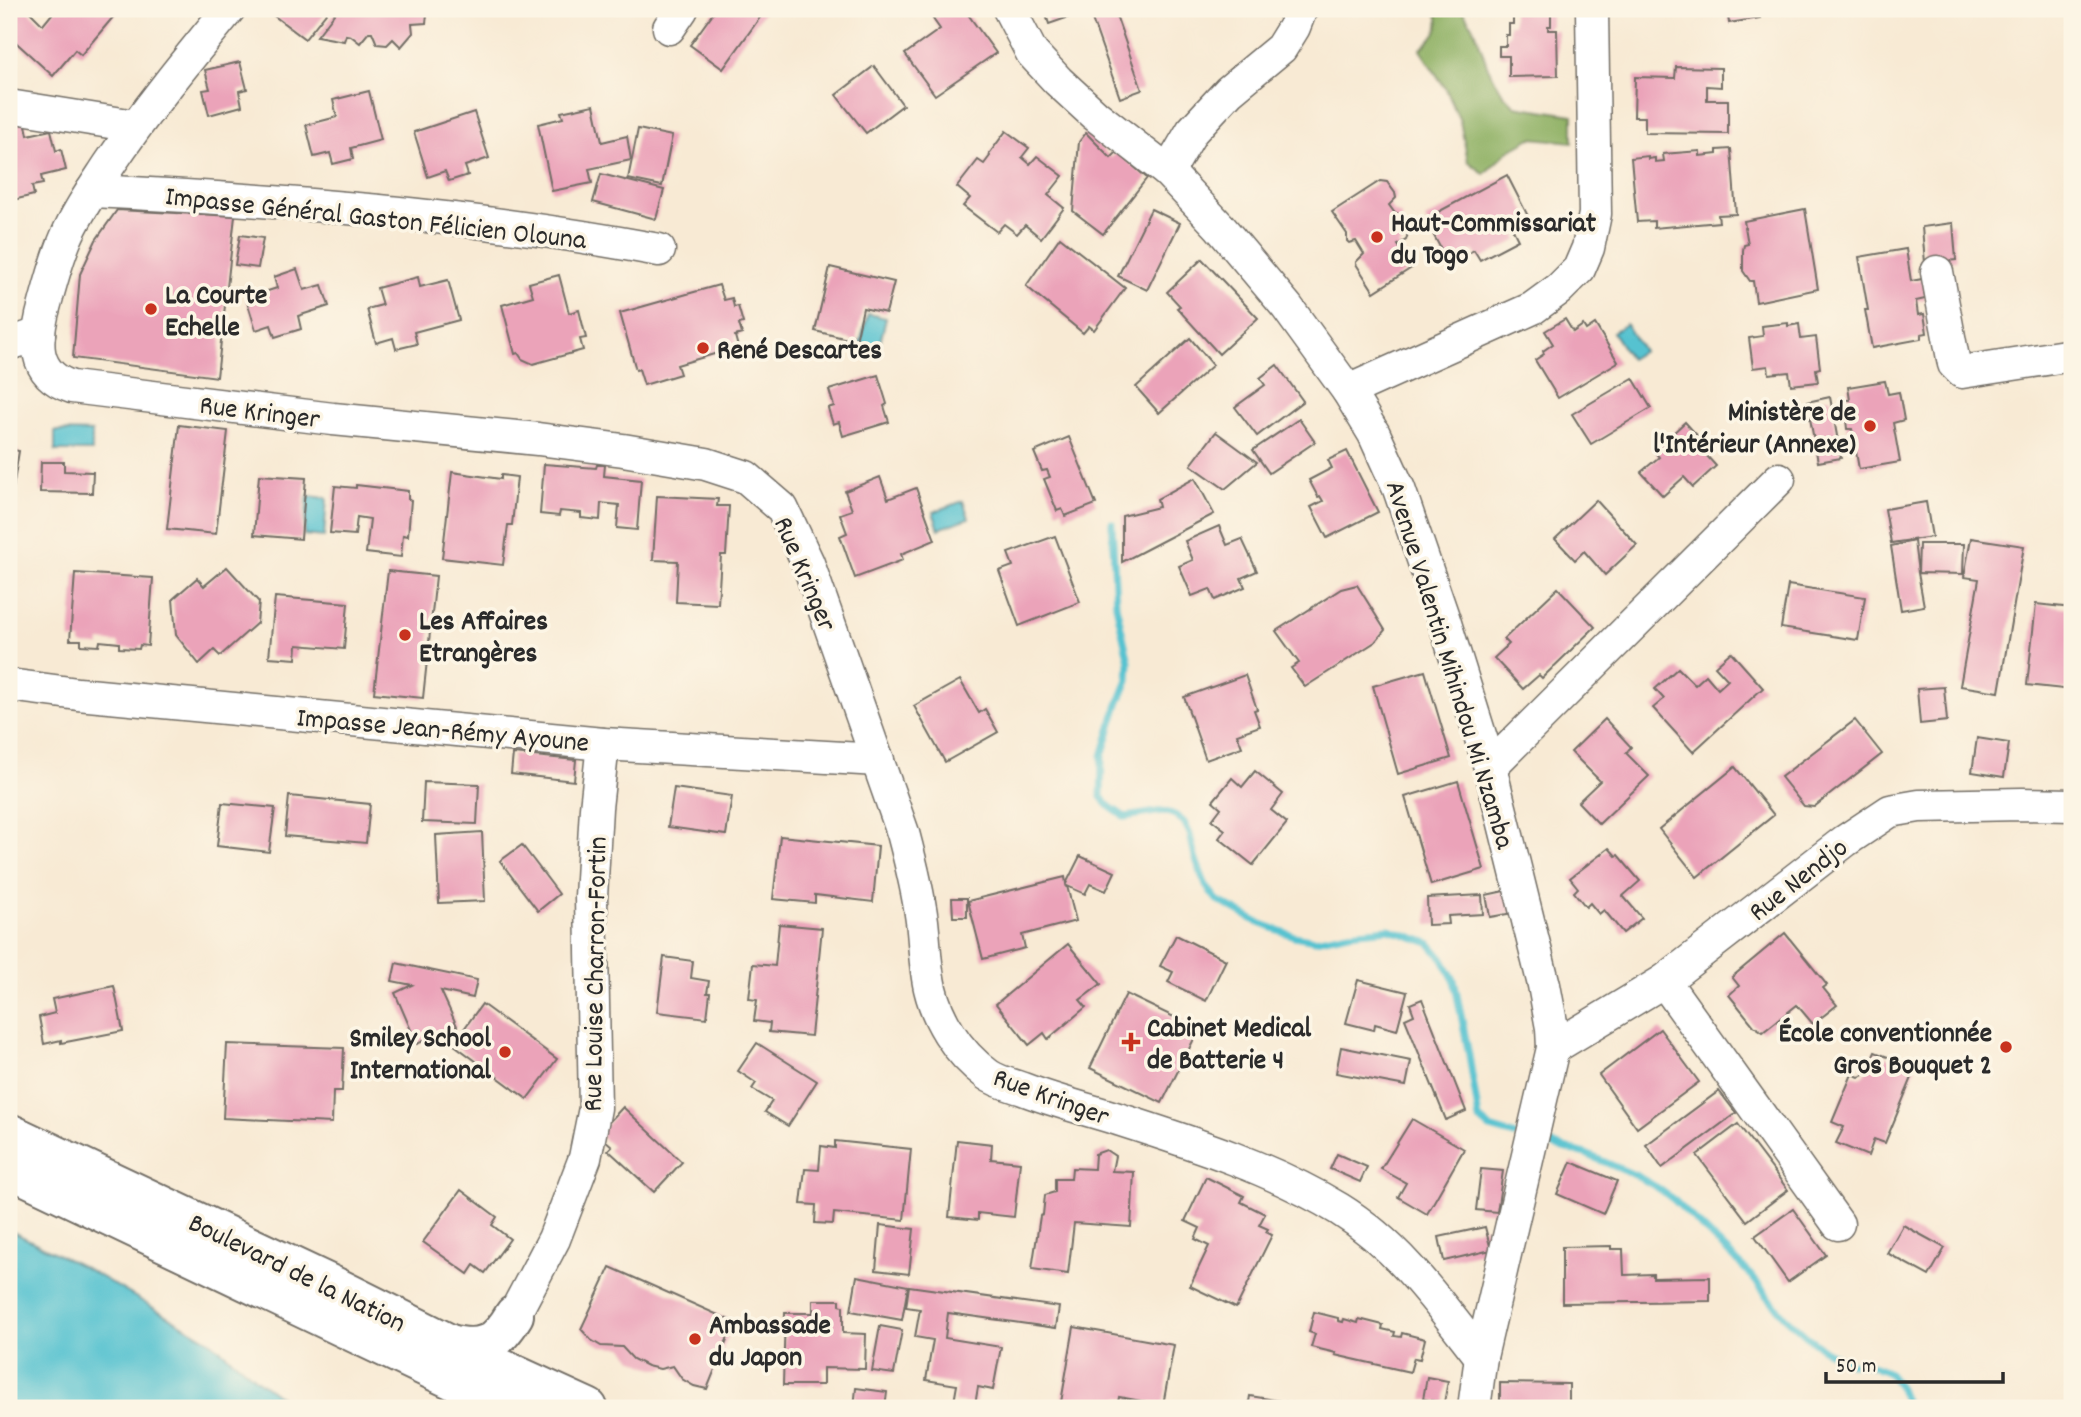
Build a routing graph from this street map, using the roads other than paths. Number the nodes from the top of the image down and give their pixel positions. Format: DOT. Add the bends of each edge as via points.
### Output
graph roads {
  1 [pos="229,9"];
  2 [pos="1009,9"];
  3 [pos="1301,9"];
  4 [pos="1592,9"];
  5 [pos="9,106"];
  6 [pos="135,126"];
  7 [pos="1168,172"];
  8 [pos="92,191"];
  9 [pos="659,250"];
  10 [pos="1937,272"];
  11 [pos="39,334"];
  12 [pos="9,344"];
  13 [pos="2072,355"];
  14 [pos="1348,391"];
  15 [pos="1779,479"];
  16 [pos="9,685"];
  17 [pos="603,744"];
  18 [pos="878,760"];
  19 [pos="1490,767"];
  20 [pos="2072,805"];
  21 [pos="1664,981"];
  22 [pos="1553,1048"];
  23 [pos="9,1133"];
  24 [pos="9,1168"];
  25 [pos="1838,1224"];
  26 [pos="514,1315"];
  27 [pos="449,1344"];
  28 [pos="1481,1357"];
  29 [pos="519,1394"];
  30 [pos="589,1408"];
  31 [pos="1474,1408"];
  1 -- 6 [label="street, Rue Kringer"];
  2 -- 7 [label="street, Avenue Valentin Mihindou Mi Nzamba" via="1032,53 1058,81"];
  3 -- 7 [label="street" via="1281,48 1192,131"];
  4 -- 14 [label="street" via="1595,214 1579,269 1533,308"];
  5 -- 6 [label="street"];
  6 -- 8 [label="street, Rue Kringer"];
  7 -- 14 [label="street, Avenue Valentin Mihindou Mi Nzamba" via="1287,307"];
  8 -- 9 [label="street, Impasse Général Gaston Félicien Olouna" via="211,196 362,211 551,232"];
  8 -- 11 [label="street, Rue Kringer" via="66,237"];
  10 -- 13 [label="street" via="1954,364 1962,372"];
  11 -- 12 [label="street"];
  11 -- 18 [label="street, Rue Kringer" via="43,368 72,387 623,450 706,464 746,477 782,508 808,563"];
  14 -- 19 [label="street, Avenue Valentin Mihindou Mi Nzamba" via="1386,456 1399,489"];
  15 -- 19 [label="street"];
  16 -- 17 [label="street, Impasse Jean-Rémy Ayoune"];
  17 -- 18 [label="street, Impasse Jean-Rémy Ayoune"];
  17 -- 26 [label="street, Rue Louise Charron-Fortin" via="591,897 595,1108 585,1158 554,1239"];
  18 -- 28 [label="street, Rue Kringer" via="914,872 927,982 937,1013 964,1054 1001,1081 1254,1168 1336,1207 1412,1269"];
  19 -- 22 [label="street, Avenue Valentin Mihindou Mi Nzamba" via="1544,985"];
  20 -- 21 [label="street, Rue Nendjo" via="1919,806 1890,811 1844,841"];
  21 -- 22 [label="street, Rue Nendjo"];
  21 -- 25 [label="street"];
  22 -- 28 [label="street, Avenue Valentin Mihindou Mi Nzamba"];
  23 -- 27 [label="main road, Boulevard de la Nation"];
  24 -- 29 [label="main road, Boulevard de la Nation"];
  26 -- 27 [label="main road" via="486,1344 466,1348"];
  26 -- 29 [label="main road" via="507,1342"];
  27 -- 29 [label="main road, Boulevard de la Nation"];
  28 -- 31 [label="street, Avenue Valentin Mihindou Mi Nzamba"];
  29 -- 30 [label="main road, Boulevard de la Nation"];
}
